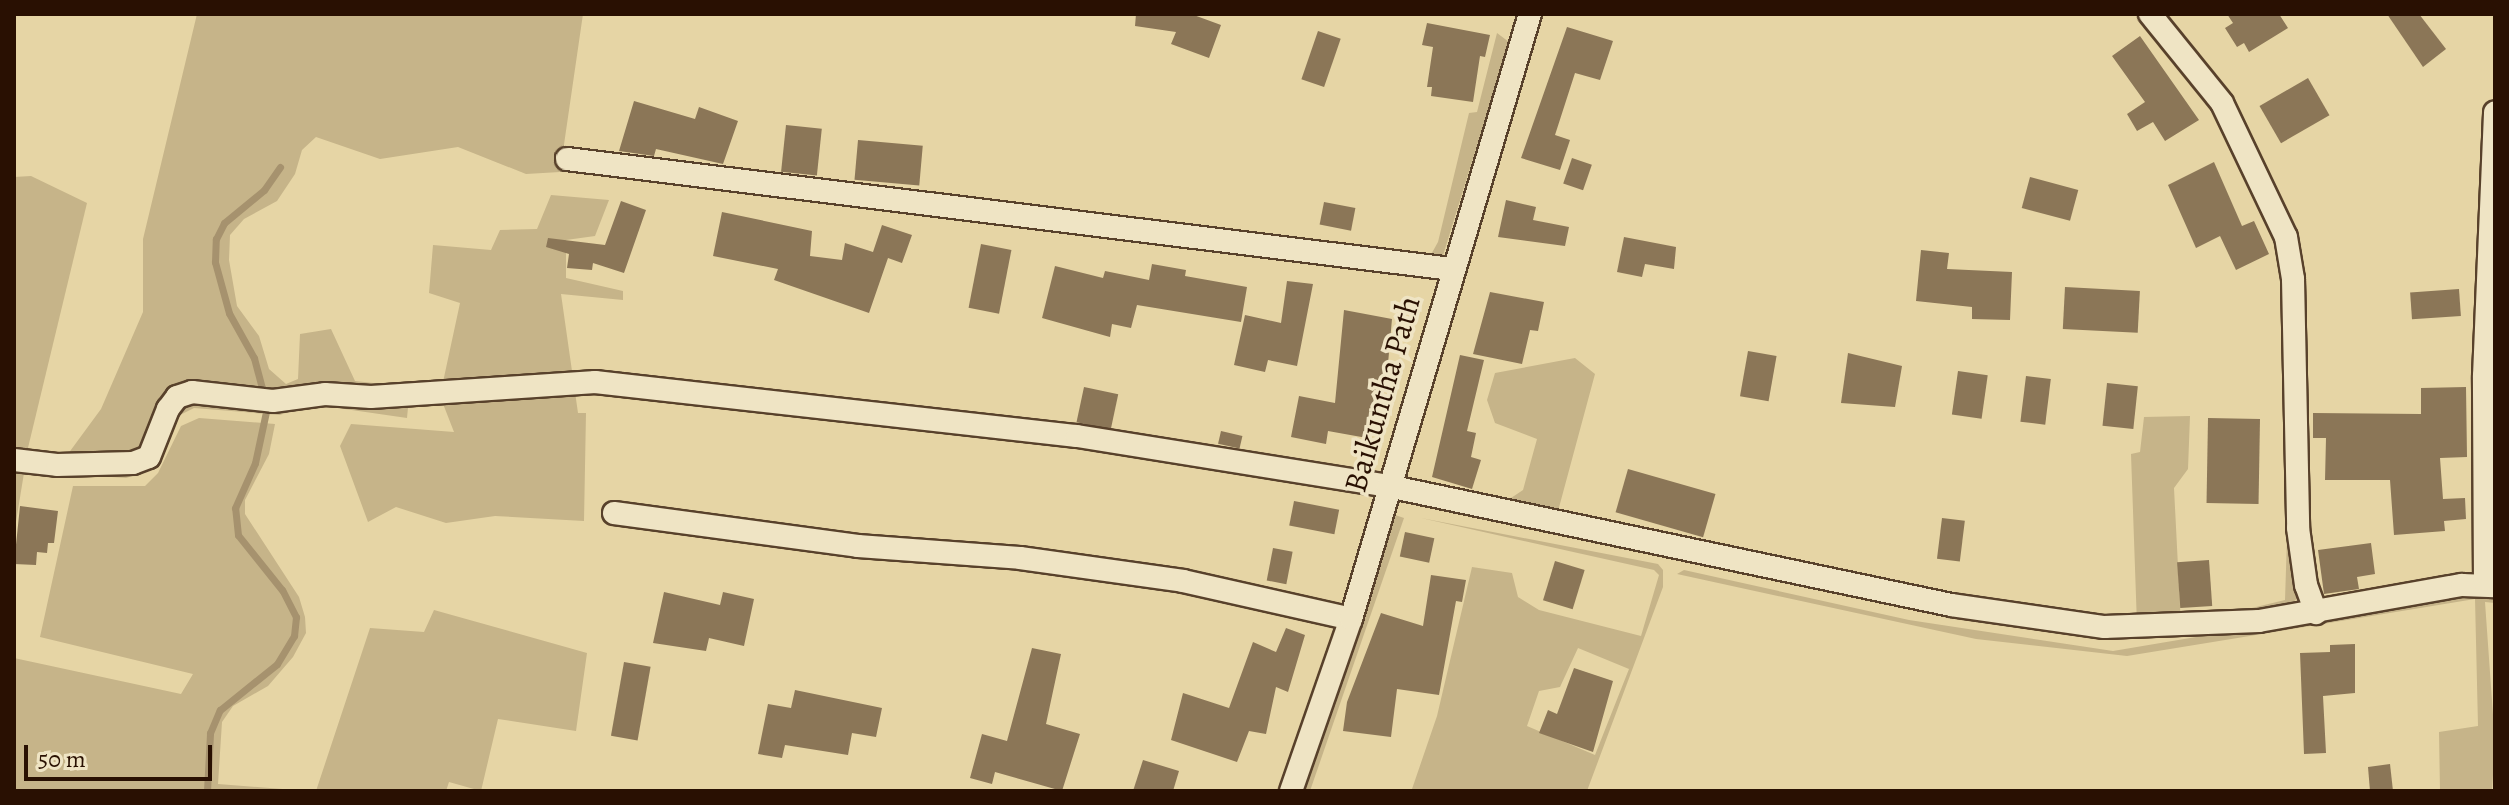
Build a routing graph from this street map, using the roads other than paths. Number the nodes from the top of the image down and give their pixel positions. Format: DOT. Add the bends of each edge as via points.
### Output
graph roads {
  1 [pos="1530,14"];
  2 [pos="2150,14"];
  3 [pos="2495,112"];
  4 [pos="567,159"];
  5 [pos="1452,269"];
  6 [pos="14,460"];
  7 [pos="1388,486"];
  8 [pos="614,513"];
  9 [pos="2490,584"];
  10 [pos="2316,613"];
  11 [pos="1351,619"];
  12 [pos="1291,791"];
  1 -- 5 [label="street, Baikuntha Path"];
  2 -- 10 [label="street" via="2222,103 2286,237 2293,279 2298,528"];
  3 -- 9 [label="street" via="2484,376"];
  4 -- 5 [label="street"];
  5 -- 7 [label="street, Baikuntha Path"];
  6 -- 7 [label="street" via="133,463 154,450 177,397 192,392 273,401 595,382 1077,436"];
  7 -- 10 [label="street" via="1986,611 2125,628"];
  7 -- 11 [label="street, Baikuntha Path"];
  8 -- 11 [label="street" via="858,546 1080,566 1183,581"];
  9 -- 10 [label="street"];
  11 -- 12 [label="street, Baikuntha Path"];
}
